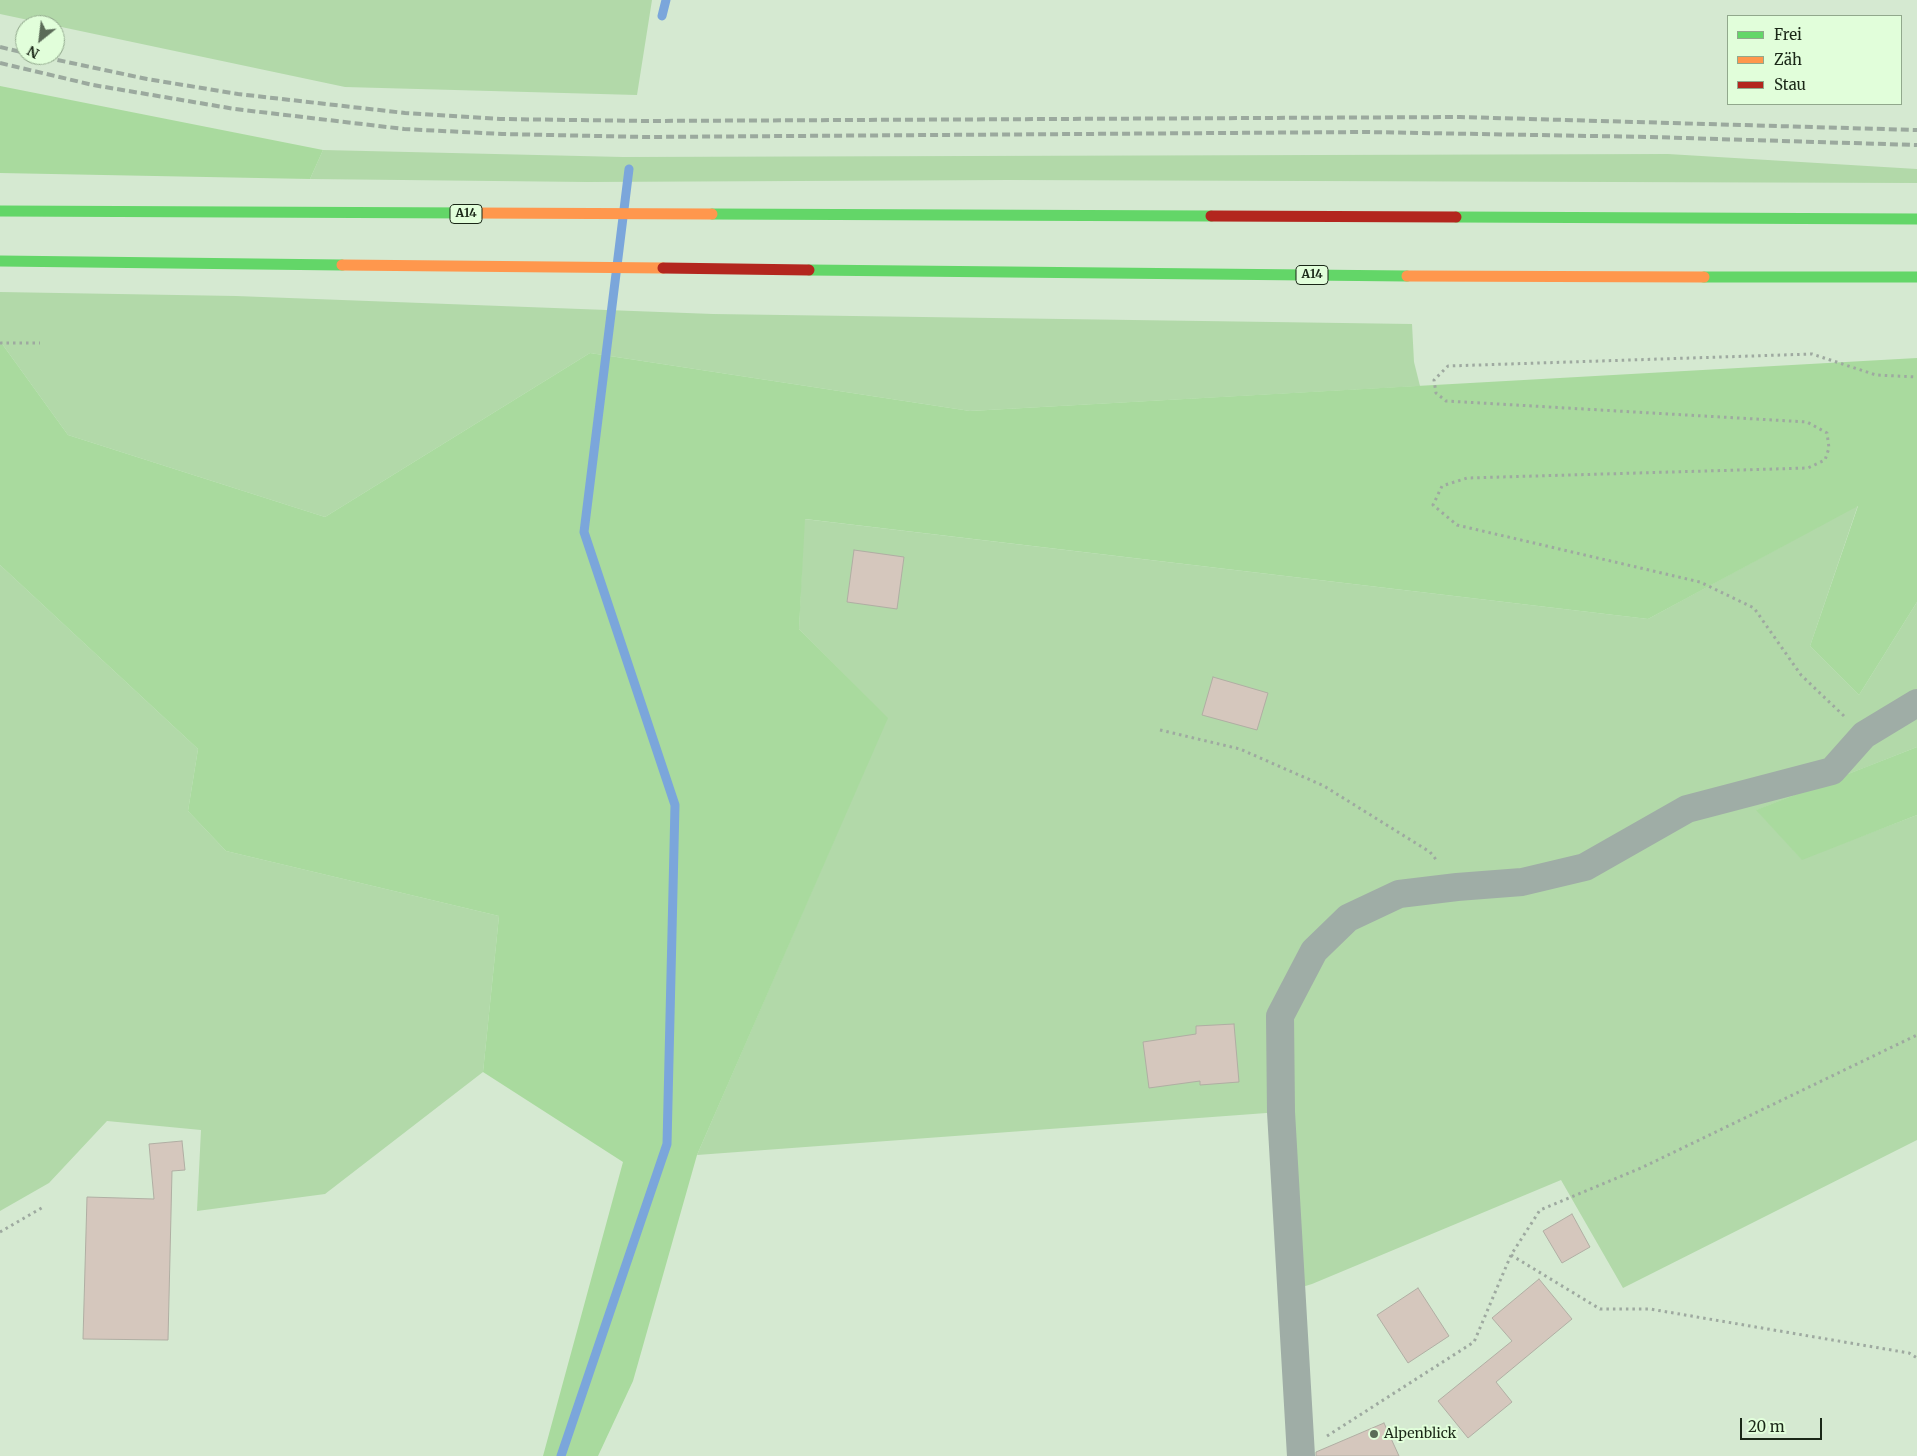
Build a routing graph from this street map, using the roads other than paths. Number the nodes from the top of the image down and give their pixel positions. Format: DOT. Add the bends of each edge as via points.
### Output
graph roads {
  1 [pos="0,211"];
  2 [pos="1917,219"];
  3 [pos="0,261"];
  4 [pos="1917,277"];
  5 [pos="1917,703"];
  6 [pos="1301,1454"];
  1 -- 2 [label="highway, A14"];
  3 -- 4 [label="highway, A14" via="1351,276"];
  5 -- 6 [label="street" via="1864,735 1832,771 1688,809 1586,867 1522,882 1399,894 1348,918 1314,951 1280,1016 1281,1112"];
}
